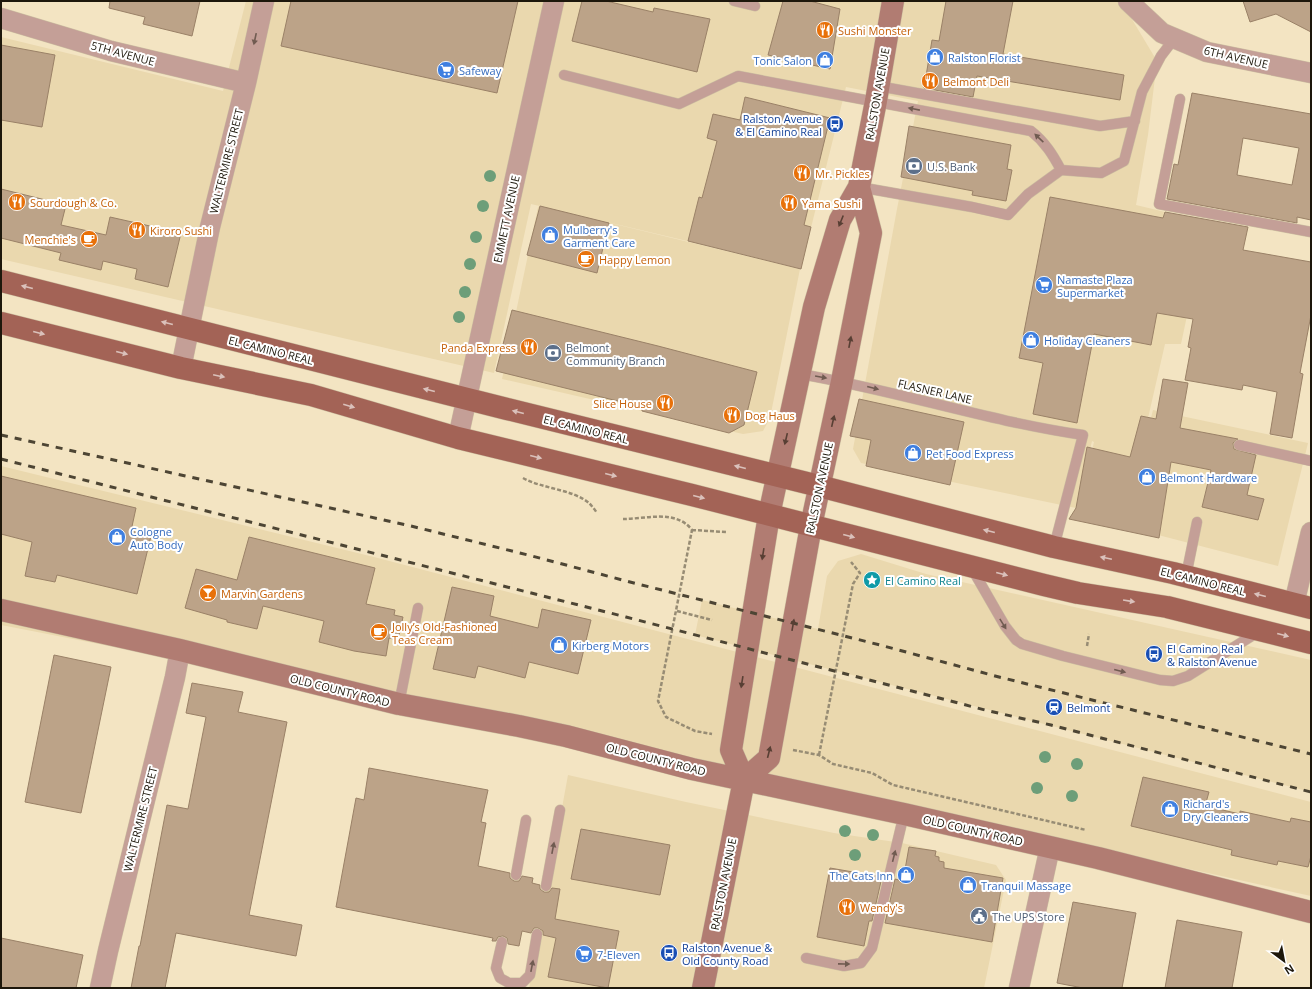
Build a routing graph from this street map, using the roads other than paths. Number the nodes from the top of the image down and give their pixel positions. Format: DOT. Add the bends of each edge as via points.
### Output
graph roads {
  1 [pos="264,1"];
  2 [pos="554,1"];
  3 [pos="734,1"];
  4 [pos="893,1"];
  5 [pos="1128,1"];
  6 [pos="755,6"];
  7 [pos="1,18"];
  8 [pos="1174,39"];
  9 [pos="1311,73"];
  10 [pos="564,75"];
  11 [pos="246,83"];
  12 [pos="877,94"];
  13 [pos="1180,99"];
  14 [pos="1135,121"];
  15 [pos="1061,170"];
  16 [pos="859,187"];
  17 [pos="1311,232"];
  18 [pos="1,281"];
  19 [pos="1,323"];
  20 [pos="189,329"];
  21 [pos="181,368"];
  22 [pos="800,374"];
  23 [pos="842,381"];
  24 [pos="467,399"];
  25 [pos="458,438"];
  26 [pos="1239,445"];
  27 [pos="1311,461"];
  28 [pos="778,476"];
  29 [pos="819,486"];
  30 [pos="769,515"];
  31 [pos="1197,522"];
  32 [pos="811,526"];
  33 [pos="1311,532"];
  34 [pos="1054,547"];
  35 [pos="970,566"];
  36 [pos="1186,576"];
  37 [pos="1303,606"];
  38 [pos="418,608"];
  39 [pos="1,610"];
  40 [pos="1262,630"];
  41 [pos="1311,643"];
  42 [pos="180,650"];
  43 [pos="398,704"];
  44 [pos="744,780"];
  45 [pos="560,810"];
  46 [pos="904,814"];
  47 [pos="526,820"];
  48 [pos="1050,847"];
  49 [pos="516,874"];
  50 [pos="546,886"];
  51 [pos="1311,912"];
  52 [pos="537,934"];
  53 [pos="502,942"];
  54 [pos="806,958"];
  55 [pos="100,988"];
  56 [pos="703,988"];
  57 [pos="1019,988"];
  1 -- 11 [label="street, WALTERMIRE STREET, one-way"];
  2 -- 24 [label="street, EMMETT AVENUE"];
  3 -- 6 [label="lane"];
  4 -- 12 [label="main road, RALSTON AVENUE"];
  5 -- 8 [label="street, 6TH AVENUE" via="1162,33"];
  7 -- 11 [label="street, 5TH AVENUE" via="111,51"];
  8 -- 9 [label="street, 6TH AVENUE" via="1207,52"];
  8 -- 14 [label="lane" via="1142,92"];
  10 -- 12 [label="lane" via="679,104 738,76"];
  11 -- 20 [label="street, WALTERMIRE STREET" via="210,227"];
  12 -- 14 [label="lane" via="1100,126"];
  15 -- 12 [label="lane, one-way" via="1042,140 1031,131"];
  12 -- 16 [label="main road, RALSTON AVENUE"];
  13 -- 17 [label="lane" via="1158,204"];
  14 -- 15 [label="lane" via="1124,161 1101,173"];
  15 -- 16 [label="lane" via="1028,194 1008,215"];
  16 -- 22 [label="main road, RALSTON AVENUE, one-way" via="840,220 814,307"];
  23 -- 16 [label="main road, RALSTON AVENUE, one-way" via="871,233"];
  20 -- 18 [label="main road, EL CAMINO REAL, one-way"];
  19 -- 21 [label="main road, one-way"];
  20 -- 21 [label="street, WALTERMIRE STREET"];
  24 -- 20 [label="main road, EL CAMINO REAL, one-way"];
  21 -- 25 [label="main road, one-way" via="311,395"];
  22 -- 23 [label="lane, FLASNER LANE, one-way"];
  22 -- 28 [label="main road, RALSTON AVENUE, one-way"];
  29 -- 23 [label="main road, RALSTON AVENUE, one-way"];
  23 -- 34 [label="lane, FLASNER LANE, one-way" via="1083,435"];
  24 -- 25 [label="street, EMMETT AVENUE"];
  28 -- 24 [label="main road, EL CAMINO REAL, one-way"];
  25 -- 30 [label="main road, one-way"];
  26 -- 27 [label="lane"];
  28 -- 29 [label="main road, EL CAMINO REAL"];
  28 -- 30 [label="main road, RALSTON AVENUE"];
  29 -- 32 [label="main road, RALSTON AVENUE"];
  34 -- 29 [label="main road, EL CAMINO REAL, one-way"];
  30 -- 32 [label="main road"];
  30 -- 44 [label="main road, RALSTON AVENUE, one-way" via="731,750"];
  31 -- 36 [label="lane"];
  32 -- 35 [label="main road, one-way"];
  44 -- 32 [label="main road, RALSTON AVENUE, one-way" via="769,758"];
  33 -- 37 [label="street"];
  36 -- 34 [label="main road, EL CAMINO REAL, one-way"];
  35 -- 40 [label="main road, one-way" via="1078,593 1167,607"];
  35 -- 40 [label="lane, one-way" via="1005,626 1022,644 1160,680 1173,681 1188,676"];
  37 -- 36 [label="main road, EL CAMINO REAL, one-way"];
  38 -- 43 [label="lane"];
  39 -- 42 [label="main road, OLD COUNTY ROAD"];
  40 -- 41 [label="main road, one-way"];
  42 -- 43 [label="main road, OLD COUNTY ROAD"];
  42 -- 55 [label="street, WALTERMIRE STREET"];
  43 -- 44 [label="main road, OLD COUNTY ROAD" via="566,736"];
  44 -- 46 [label="main road, OLD COUNTY ROAD"];
  44 -- 56 [label="main road, RALSTON AVENUE"];
  50 -- 45 [label="lane, one-way"];
  46 -- 48 [label="main road, OLD COUNTY ROAD"];
  54 -- 46 [label="lane, one-way" via="844,966 861,963 872,948"];
  47 -- 49 [label="lane"];
  48 -- 51 [label="main road, OLD COUNTY ROAD"];
  48 -- 57 [label="street"];
  53 -- 52 [label="lane, one-way" via="496,968 500,978 509,983 522,983 530,975"];
}
